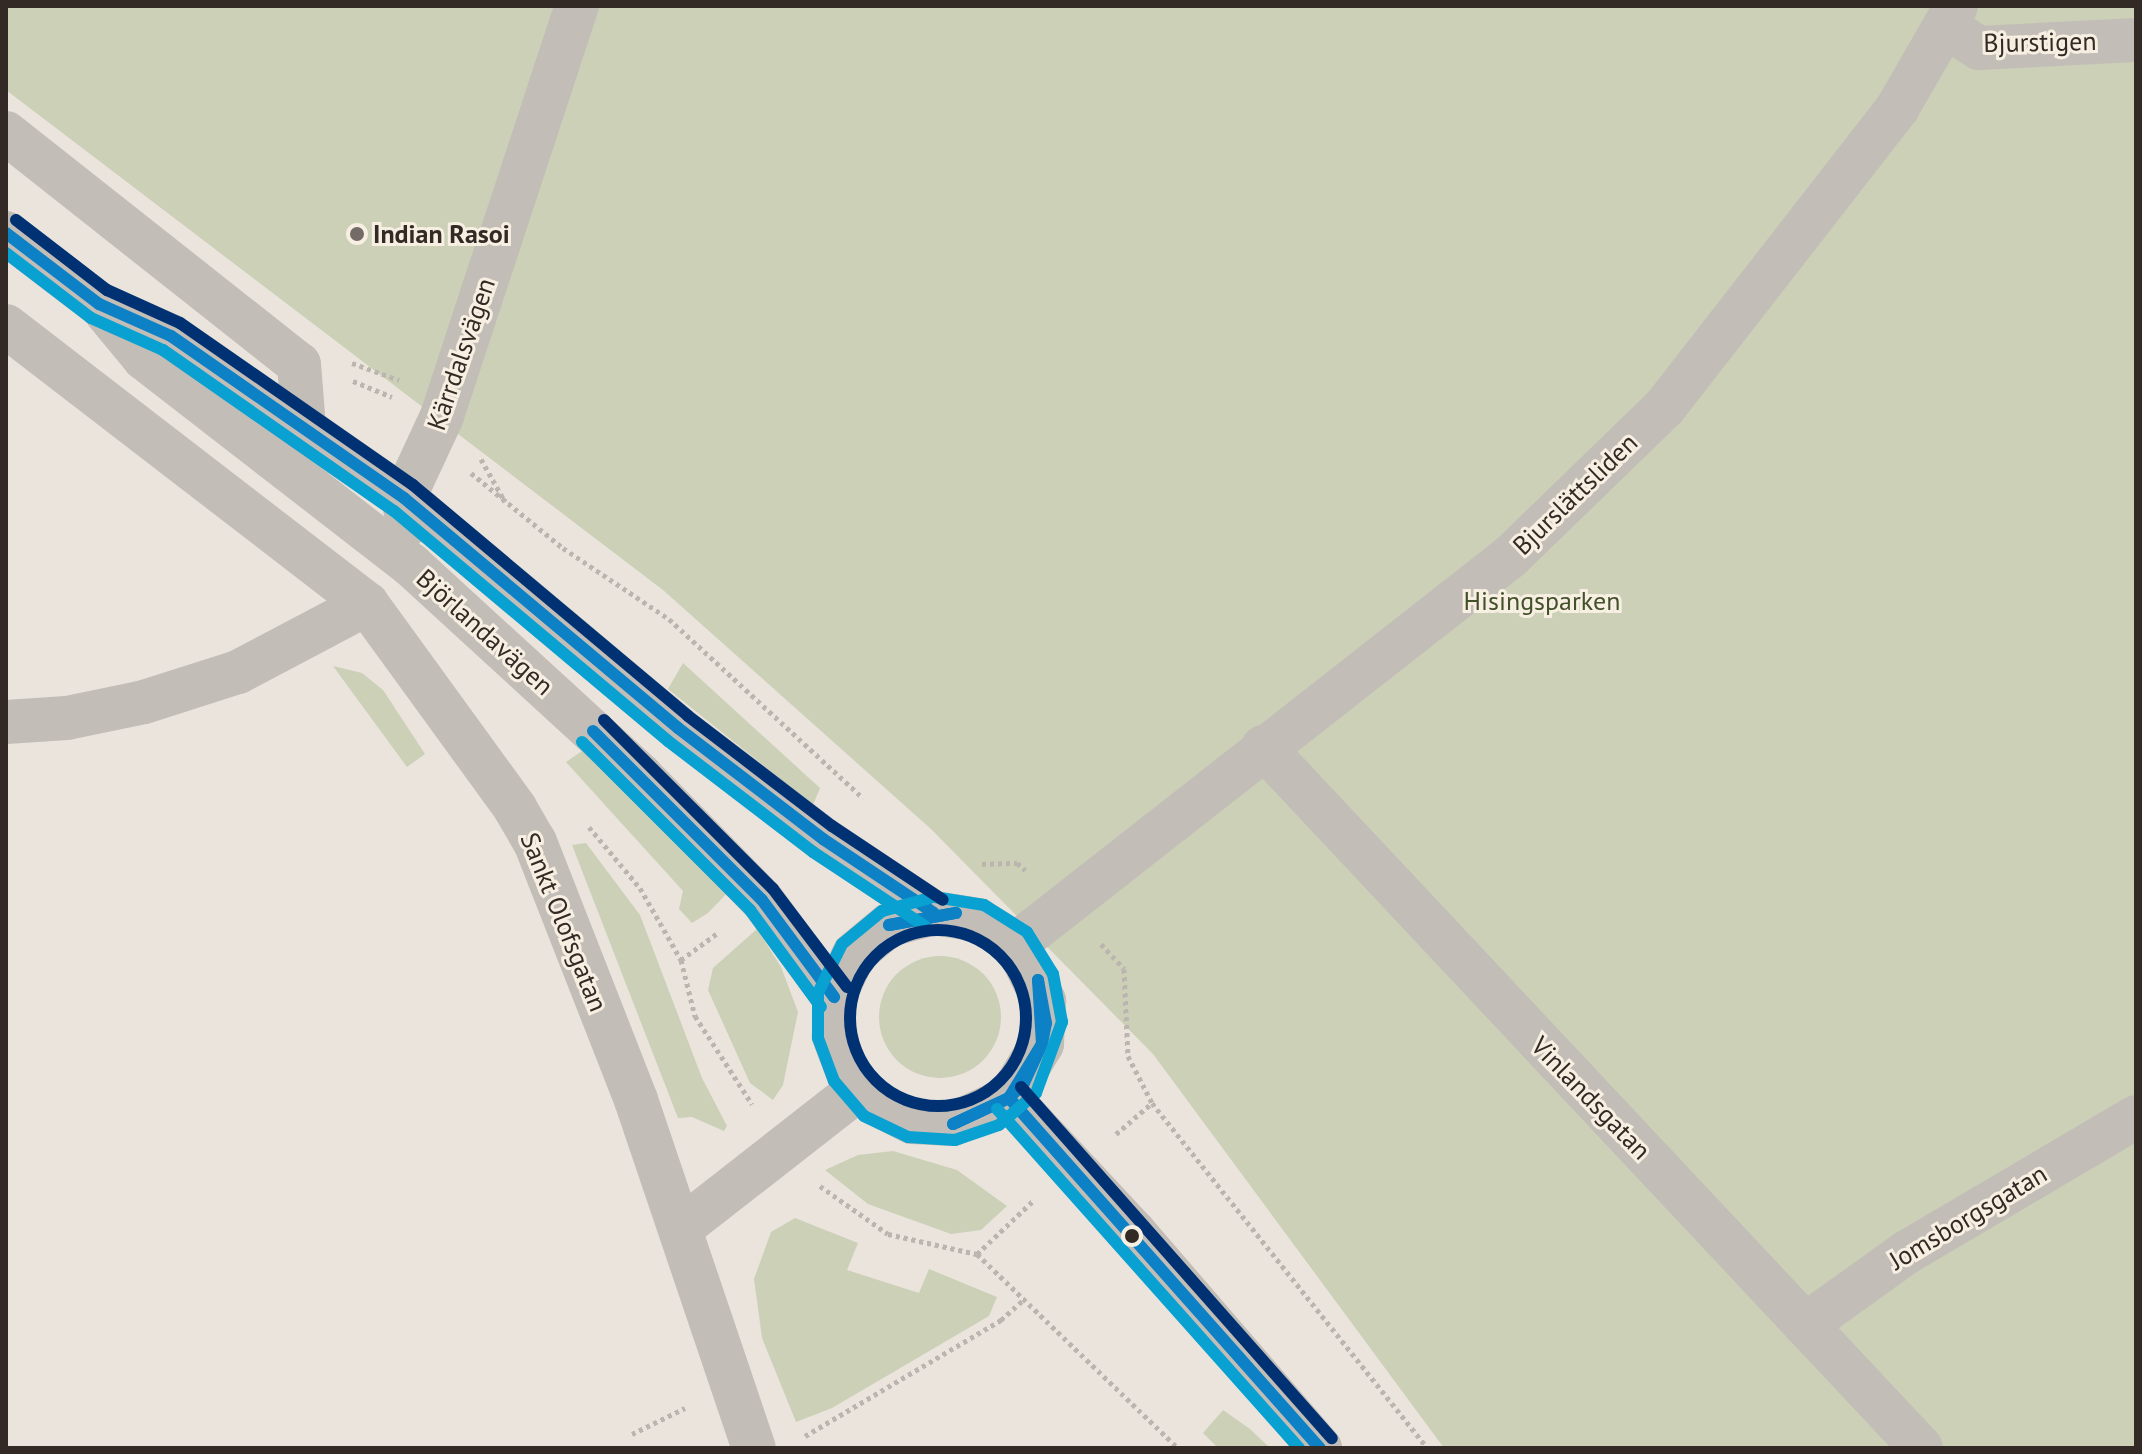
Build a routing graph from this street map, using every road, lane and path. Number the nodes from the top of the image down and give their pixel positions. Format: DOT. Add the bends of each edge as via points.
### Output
graph roads {
  1 [pos="577,6"];
  2 [pos="1952,17"];
  3 [pos="2136,40"];
  4 [pos="6,133"];
  5 [pos="6,233"];
  6 [pos="99,304"];
  7 [pos="6,326"];
  8 [pos="299,364"];
  9 [pos="304,428"];
  10 [pos="434,438"];
  11 [pos="404,498"];
  12 [pos="507,507"];
  13 [pos="411,565"];
  14 [pos="367,604"];
  15 [pos="6,722"];
  16 [pos="1263,747"];
  17 [pos="871,806"];
  18 [pos="515,808"];
  19 [pos="934,913"];
  20 [pos="1016,944"];
  21 [pos="834,997"];
  22 [pos="1128,1056"];
  23 [pos="859,1089"];
  24 [pos="1009,1098"];
  25 [pos="2136,1117"];
  26 [pos="786,1148"];
  27 [pos="681,1228"];
  28 [pos="1024,1299"];
  29 [pos="1805,1325"];
  30 [pos="775,1445"];
  31 [pos="1178,1448"];
  32 [pos="1320,1448"];
  33 [pos="1427,1448"];
  34 [pos="1921,1448"];
  1 -- 10 [label="street, Kärrdalsvägen"];
  2 -- 3 [label="street, Bjurstigen" via="1979,48"];
  2 -- 16 [label="street, Bjurslättsliden" via="1898,107 1664,408 1510,557"];
  4 -- 8 [label="street"];
  5 -- 6 [label="street, Björlandavägen"];
  6 -- 9 [label="street, Björlandavägen" via="171,336"];
  6 -- 13 [label="street, Björlandavägen" via="144,358"];
  7 -- 14 [label="street"];
  8 -- 9 [label="street"];
  8 -- 10 [label="path" via="394,398"];
  9 -- 11 [label="street, Björlandavägen"];
  10 -- 11 [label="street, Kärrdalsvägen"];
  11 -- 13 [label="street"];
  11 -- 19 [label="street, Björlandavägen" via="678,728 823,839"];
  12 -- 17 [label="path" via="669,619"];
  13 -- 21 [label="street, Björlandavägen" via="641,776 762,900"];
  14 -- 15 [label="street" via="238,672 144,702 67,718"];
  14 -- 18 [label="street, Sankt Olofsgatan"];
  16 -- 20 [label="street, Bjurslättsliden"];
  16 -- 29 [label="street, Vinlandsgatan"];
  18 -- 26 [label="path" via="569,809 610,851 681,960 695,1016 724,1069"];
  18 -- 27 [label="street, Sankt Olofsgatan" via="535,842"];
  19 -- 20 [label="street, Björlandavägen" via="978,920"];
  19 -- 21 [label="street, Björlandavägen" via="900,920 870,938 854,954"];
  20 -- 24 [label="street, Björlandavägen" via="1038,980 1046,1023 1035,1064"];
  21 -- 23 [label="street, Björlandavägen" via="836,1045"];
  22 -- 33 [label="path" via="1152,1103"];
  23 -- 24 [label="street, Björlandavägen" via="892,1114 932,1124 973,1119"];
  23 -- 26 [label="street"];
  24 -- 32 [label="street" via="1135,1233"];
  25 -- 29 [label="street, Jomsborgsgatan" via="1907,1252"];
  26 -- 27 [label="street"];
  26 -- 28 [label="path" via="826,1193 888,1234 977,1254"];
  27 -- 30 [label="street, Sankt Olofsgatan"];
  28 -- 30 [label="path" via="1001,1320"];
  28 -- 31 [label="path"];
  29 -- 34 [label="street, Vinlandsgatan"];
}
